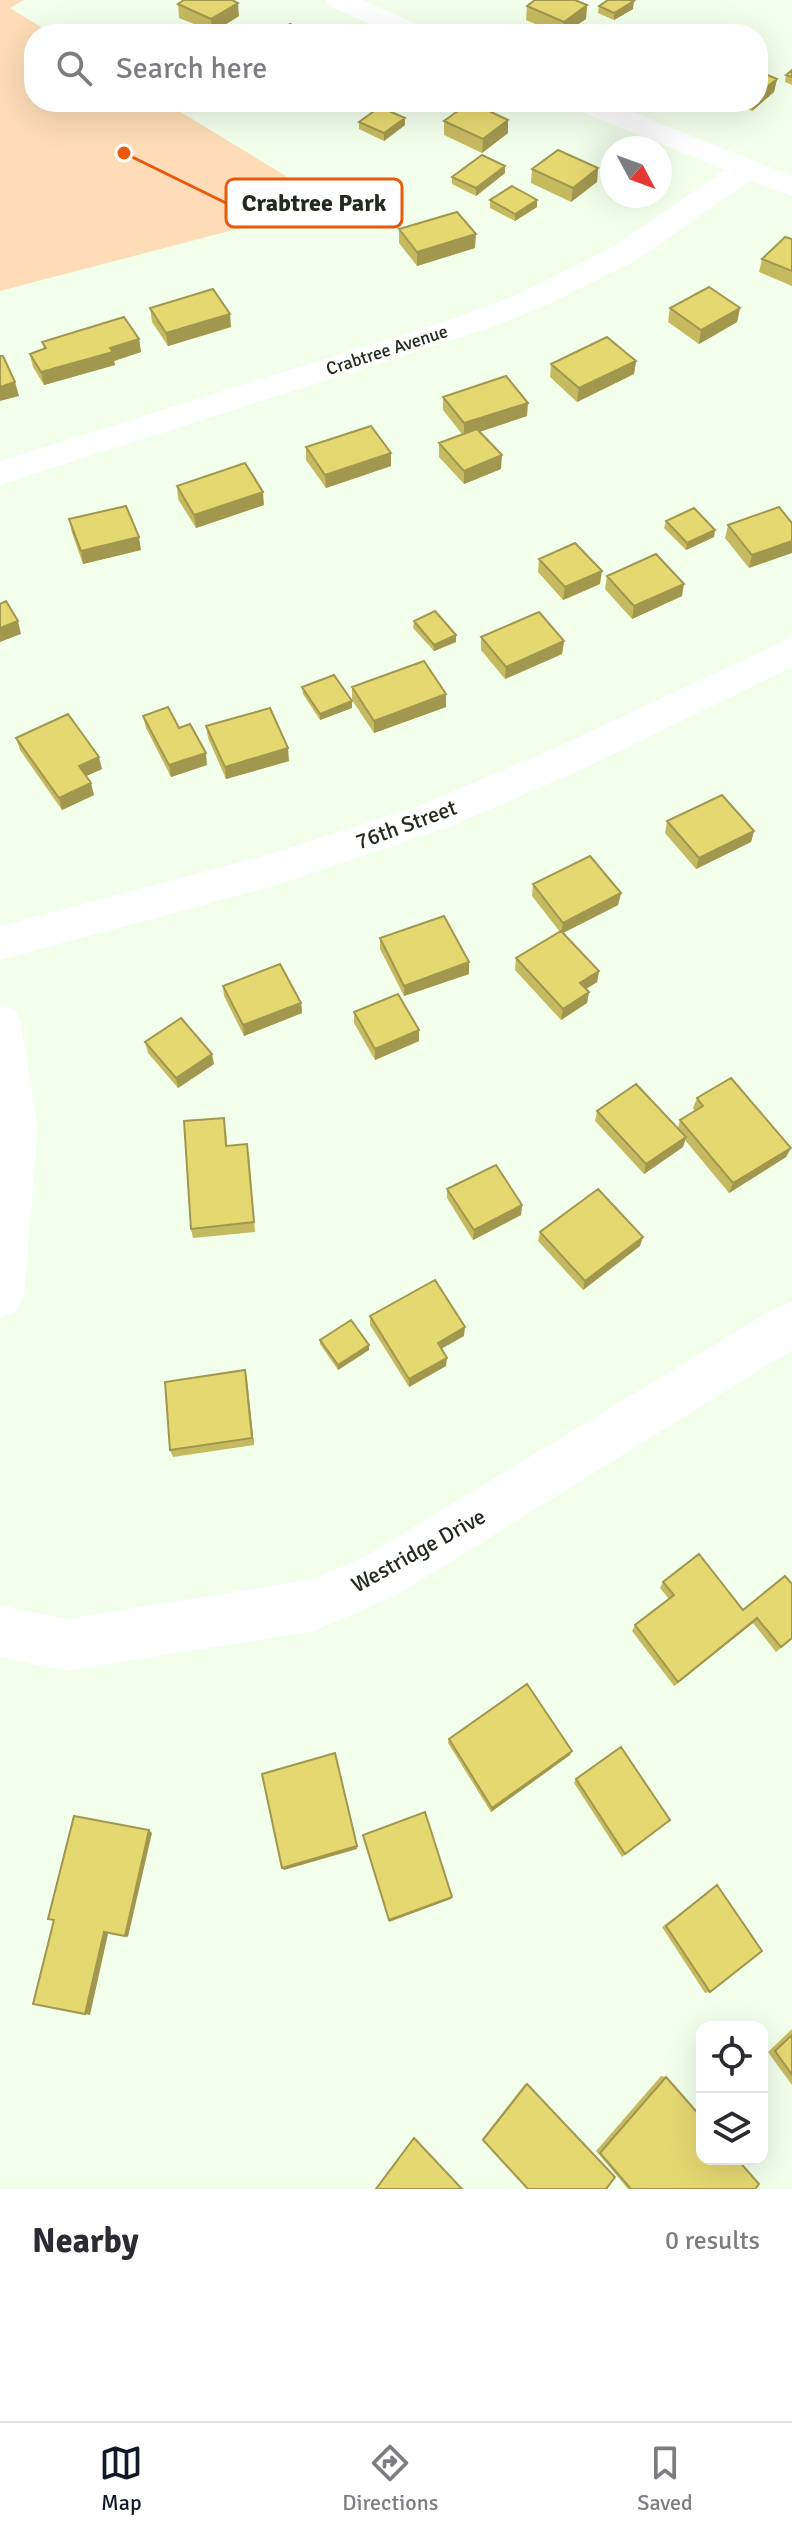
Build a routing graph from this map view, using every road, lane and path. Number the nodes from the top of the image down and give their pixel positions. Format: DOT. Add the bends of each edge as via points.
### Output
graph roads {
  1 [pos="339,0"];
  2 [pos="393,24"];
  3 [pos="607,112"];
  4 [pos="747,169"];
  5 [pos="792,187"];
  6 [pos="0,473"];
  7 [pos="792,651"];
  8 [pos="0,943"];
  9 [pos="0,1023"];
  10 [pos="0,1296"];
  11 [pos="792,1324"];
  12 [pos="0,1631"];
  1 -- 2 [label="street"];
  3 -- 4 [label="street"];
  4 -- 5 [label="street"];
  4 -- 6 [label="street, Crabtree Avenue" via="622,255 530,301"];
  7 -- 8 [label="street, 76th Street" via="536,774 435,816 318,856"];
  9 -- 10 [label="street" via="16,1129"];
  11 -- 12 [label="street, Westridge Drive" via="379,1577 314,1605 66,1645"];
}
